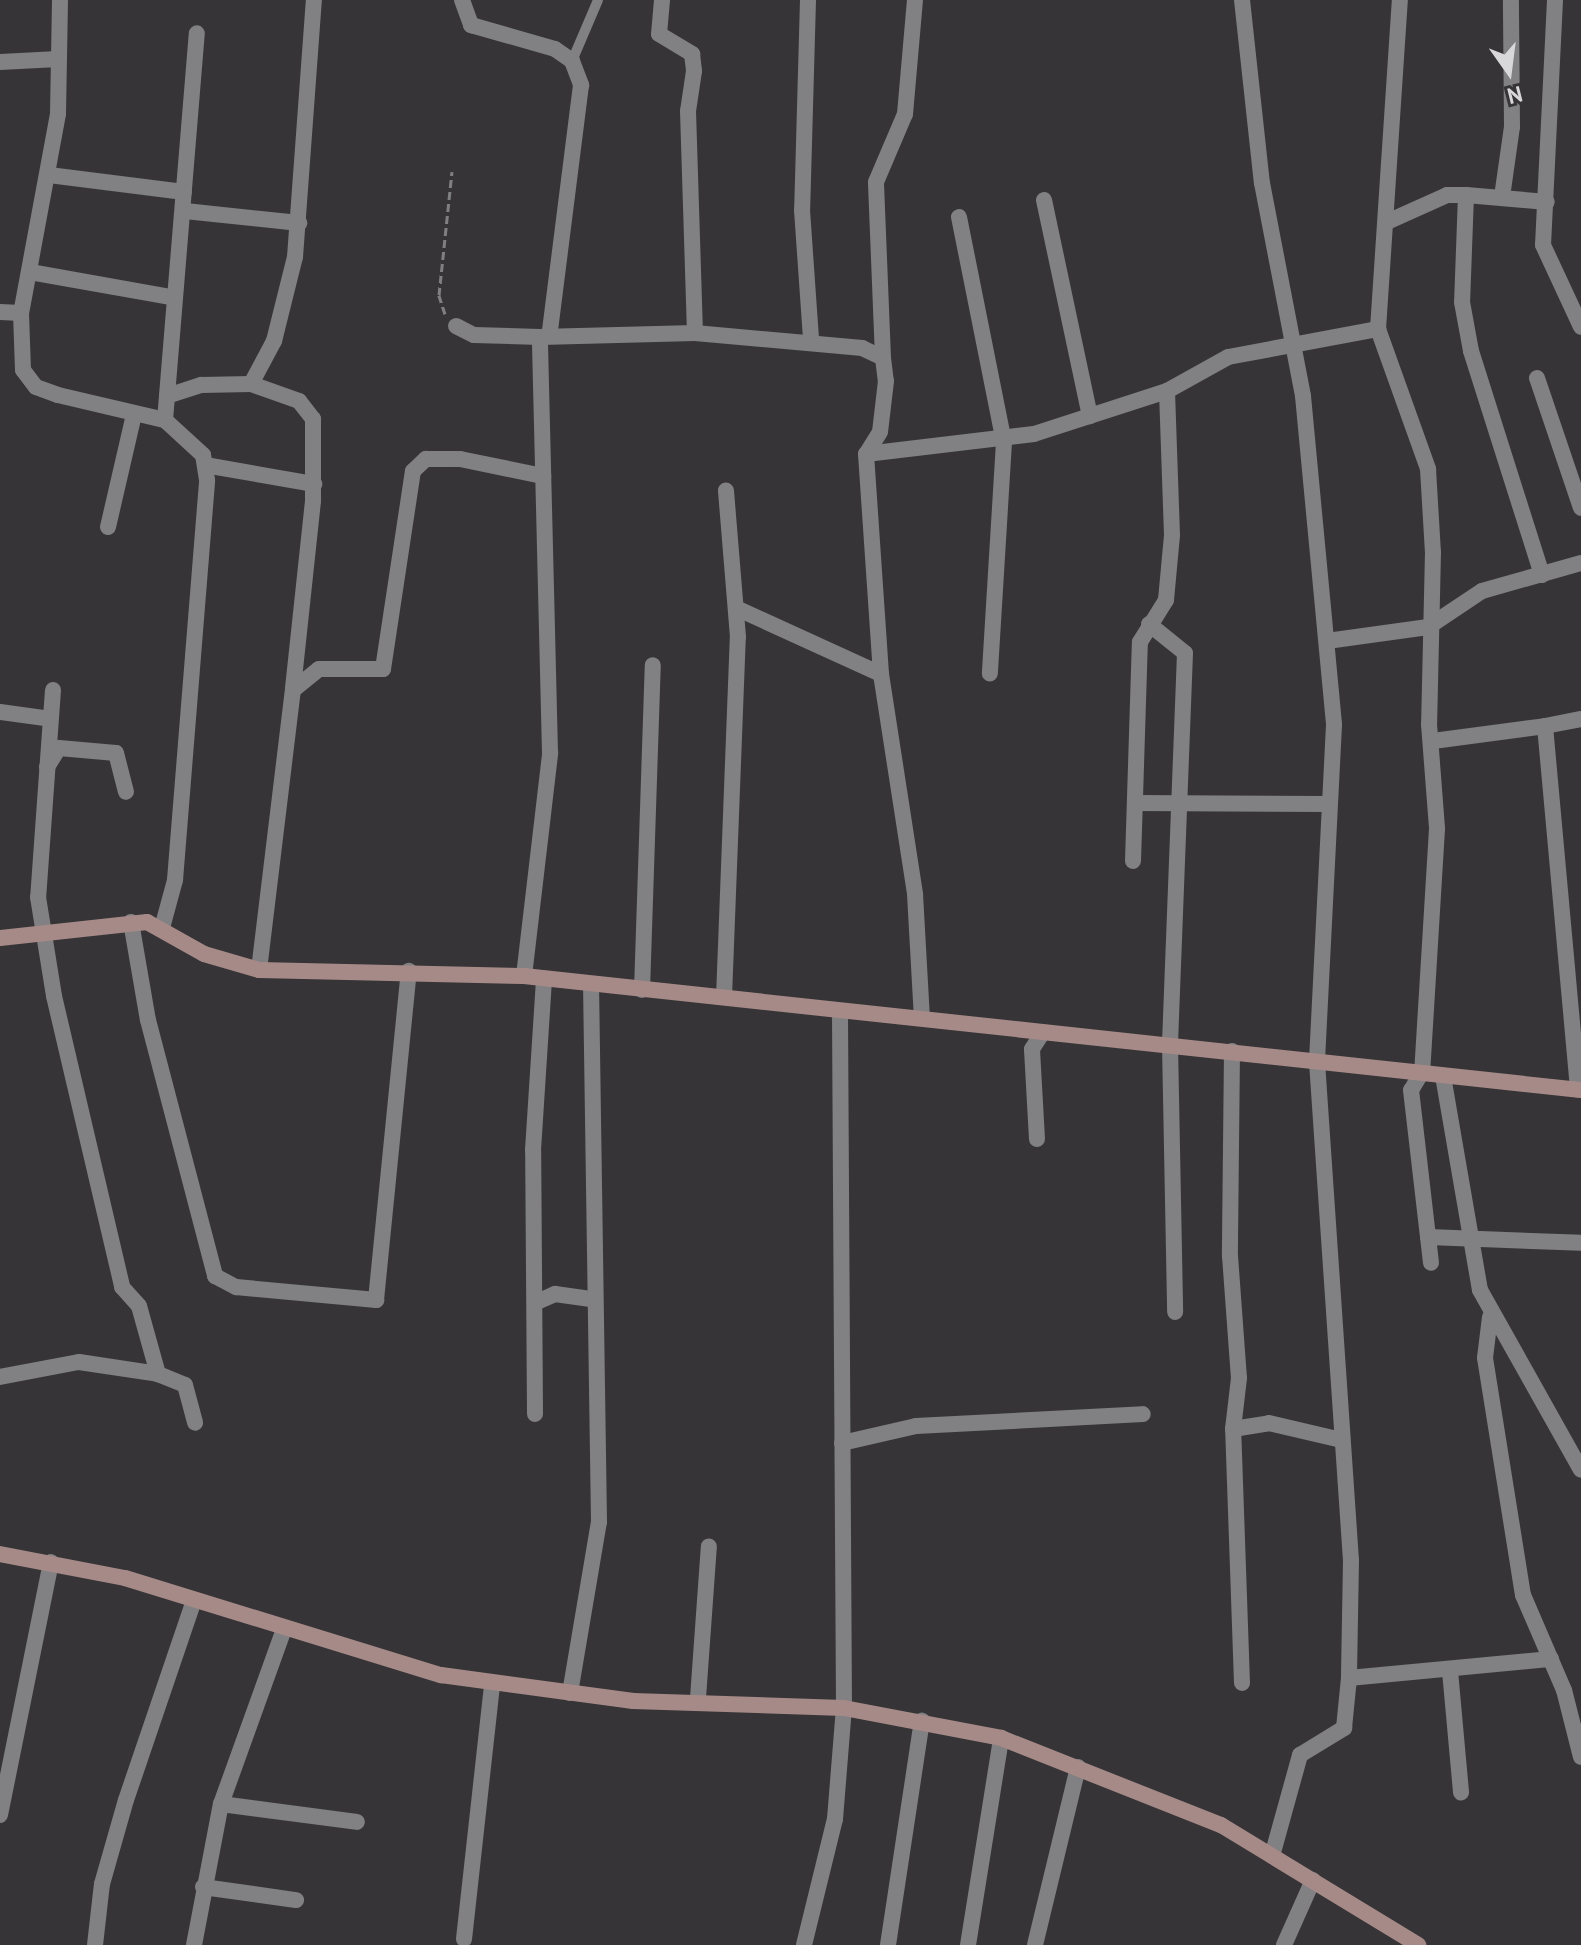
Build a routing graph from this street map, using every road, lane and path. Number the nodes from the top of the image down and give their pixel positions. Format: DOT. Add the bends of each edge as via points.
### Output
graph roads {
  1 [pos="60,0"];
  2 [pos="314,0"];
  3 [pos="462,0"];
  4 [pos="598,0"];
  5 [pos="662,0"];
  6 [pos="808,0"];
  7 [pos="915,0"];
  8 [pos="1242,0"];
  9 [pos="1400,0"];
  10 [pos="1511,0"];
  11 [pos="1555,0"];
  12 [pos="197,33"];
  13 [pos="58,59"];
  14 [pos="572,61"];
  15 [pos="0,62"];
  16 [pos="452,172"];
  17 [pos="49,175"];
  18 [pos="184,192"];
  19 [pos="1466,195"];
  20 [pos="1502,197"];
  21 [pos="1044,200"];
  22 [pos="1547,202"];
  23 [pos="185,211"];
  24 [pos="959,217"];
  25 [pos="1387,222"];
  26 [pos="299,223"];
  27 [pos="30,272"];
  28 [pos="170,297"];
  29 [pos="0,312"];
  30 [pos="21,313"];
  31 [pos="456,326"];
  32 [pos="1581,327"];
  33 [pos="1378,329"];
  34 [pos="695,333"];
  35 [pos="545,334"];
  36 [pos="1295,339"];
  37 [pos="811,340"];
  38 [pos="883,358"];
  39 [pos="1537,378"];
  40 [pos="251,384"];
  41 [pos="1167,391"];
  42 [pos="167,396"];
  43 [pos="134,414"];
  44 [pos="1090,416"];
  45 [pos="165,420"];
  46 [pos="1004,442"];
  47 [pos="866,454"];
  48 [pos="205,465"];
  49 [pos="543,476"];
  50 [pos="314,484"];
  51 [pos="726,490"];
  52 [pos="1581,508"];
  53 [pos="108,527"];
  54 [pos="1581,563"];
  55 [pos="1542,575"];
  56 [pos="736,608"];
  57 [pos="1149,624"];
  58 [pos="1428,627"];
  59 [pos="1327,641"];
  60 [pos="653,665"];
  61 [pos="881,674"];
  62 [pos="990,674"];
  63 [pos="53,690"];
  64 [pos="293,690"];
  65 [pos="0,712"];
  66 [pos="51,719"];
  67 [pos="1581,719"];
  68 [pos="1545,726"];
  69 [pos="1433,741"];
  70 [pos="46,768"];
  71 [pos="126,792"];
  72 [pos="1135,803"];
  73 [pos="1328,804"];
  74 [pos="1181,806"];
  75 [pos="1133,861"];
  76 [pos="131,922"];
  77 [pos="162,928"];
  78 [pos="44,937"];
  79 [pos="0,938"];
  80 [pos="259,970"];
  81 [pos="409,971"];
  82 [pos="524,976"];
  83 [pos="544,978"];
  84 [pos="591,984"];
  85 [pos="642,990"];
  86 [pos="724,997"];
  87 [pos="840,1013"];
  88 [pos="922,1018"];
  89 [pos="1043,1032"];
  90 [pos="1170,1044"];
  91 [pos="1232,1051"];
  92 [pos="1317,1062"];
  93 [pos="1422,1072"];
  94 [pos="1443,1076"];
  95 [pos="1580,1090"];
  96 [pos="1037,1139"];
  97 [pos="1428,1237"];
  98 [pos="1470,1237"];
  99 [pos="1581,1243"];
  100 [pos="1431,1263"];
  101 [pos="591,1299"];
  102 [pos="537,1302"];
  103 [pos="1175,1312"];
  104 [pos="1490,1317"];
  105 [pos="158,1374"];
  106 [pos="0,1377"];
  107 [pos="535,1414"];
  108 [pos="1143,1414"];
  109 [pos="195,1423"];
  110 [pos="1233,1429"];
  111 [pos="1337,1439"];
  112 [pos="842,1443"];
  113 [pos="1581,1470"];
  114 [pos="709,1546"];
  115 [pos="0,1554"];
  116 [pos="51,1562"];
  117 [pos="194,1600"];
  118 [pos="284,1629"];
  119 [pos="1551,1659"];
  120 [pos="1450,1671"];
  121 [pos="1349,1678"];
  122 [pos="1242,1683"];
  123 [pos="492,1684"];
  124 [pos="570,1693"];
  125 [pos="698,1698"];
  126 [pos="844,1708"];
  127 [pos="922,1721"];
  128 [pos="1001,1738"];
  129 [pos="1581,1757"];
  130 [pos="1078,1767"];
  131 [pos="1461,1793"];
  132 [pos="221,1804"];
  133 [pos="0,1815"];
  134 [pos="357,1822"];
  135 [pos="1272,1856"];
  136 [pos="1313,1880"];
  137 [pos="203,1887"];
  138 [pos="296,1900"];
  139 [pos="464,1939"];
  140 [pos="95,1945"];
  141 [pos="194,1945"];
  142 [pos="804,1945"];
  143 [pos="888,1945"];
  144 [pos="968,1945"];
  145 [pos="1035,1945"];
  146 [pos="1284,1945"];
  147 [pos="1418,1945"];
  1 -- 13 [label="street"];
  2 -- 26 [label="street"];
  3 -- 14 [label="street" via="464,15 479,31 524,36"];
  4 -- 14 [label="lane"];
  5 -- 34 [label="street" via="659,34 692,54 694,71 688,111"];
  6 -- 37 [label="street" via="802,210"];
  7 -- 38 [label="street" via="905,114 876,182"];
  8 -- 36 [label="street" via="1262,183"];
  9 -- 25 [label="street"];
  10 -- 20 [label="street" via="1512,127"];
  11 -- 22 [label="street"];
  12 -- 18 [label="street"];
  13 -- 15 [label="street"];
  13 -- 17 [label="street"];
  14 -- 35 [label="street" via="581,85"];
  16 -- 31 [label="path" via="439,295 441,311"];
  17 -- 18 [label="street"];
  17 -- 27 [label="street"];
  18 -- 23 [label="street"];
  19 -- 20 [label="street"];
  19 -- 25 [label="street" via="1447,195"];
  19 -- 55 [label="street" via="1462,302 1471,351"];
  20 -- 22 [label="street"];
  21 -- 44 [label="street"];
  22 -- 32 [label="street" via="1543,245"];
  23 -- 26 [label="street"];
  23 -- 28 [label="street"];
  24 -- 46 [label="street"];
  25 -- 33 [label="street"];
  26 -- 40 [label="street" via="274,341"];
  27 -- 28 [label="street"];
  27 -- 30 [label="street"];
  28 -- 42 [label="street"];
  29 -- 30 [label="street"];
  30 -- 43 [label="street" via="23,370 36,387"];
  31 -- 35 [label="street" via="474,335"];
  33 -- 36 [label="street"];
  33 -- 58 [label="street" via="1428,469"];
  34 -- 35 [label="street"];
  34 -- 37 [label="street"];
  35 -- 49 [label="street"];
  36 -- 41 [label="street" via="1228,357"];
  36 -- 59 [label="street"];
  37 -- 38 [label="street"];
  38 -- 47 [label="street" via="880,432"];
  39 -- 52 [label="street"];
  40 -- 42 [label="street" via="201,385"];
  40 -- 50 [label="street" via="299,401 313,419"];
  41 -- 44 [label="street"];
  41 -- 57 [label="street" via="1172,535 1166,600"];
  42 -- 45 [label="street"];
  43 -- 45 [label="street"];
  43 -- 53 [label="street"];
  44 -- 46 [label="street"];
  45 -- 48 [label="street" via="188,434"];
  46 -- 47 [label="street"];
  46 -- 62 [label="street"];
  47 -- 61 [label="street"];
  48 -- 50 [label="street"];
  48 -- 77 [label="street" via="176,866"];
  49 -- 64 [label="street" via="460,459 419,463 401,531 383,669 319,669"];
  49 -- 82 [label="street" via="550,753"];
  50 -- 64 [label="street"];
  51 -- 56 [label="street"];
  54 -- 55 [label="street"];
  55 -- 58 [label="street" via="1482,591"];
  56 -- 61 [label="street"];
  56 -- 86 [label="street"];
  57 -- 72 [label="street" via="1140,642"];
  57 -- 74 [label="street" via="1185,653"];
  58 -- 59 [label="street"];
  58 -- 69 [label="street"];
  59 -- 73 [label="street" via="1334,725"];
  60 -- 85 [label="street"];
  61 -- 88 [label="street" via="915,894"];
  63 -- 66 [label="street"];
  64 -- 80 [label="street"];
  65 -- 66 [label="street"];
  66 -- 70 [label="street"];
  67 -- 68 [label="street"];
  68 -- 69 [label="street"];
  68 -- 95 [label="street"];
  69 -- 93 [label="street" via="1437,829"];
  70 -- 71 [label="street" via="59,748 116,753"];
  70 -- 78 [label="street" via="38,897"];
  72 -- 74 [label="street"];
  72 -- 75 [label="street"];
  73 -- 74 [label="street"];
  73 -- 92 [label="street"];
  74 -- 90 [label="street"];
  76 -- 77 [label="street"];
  76 -- 78 [label="street"];
  76 -- 81 [label="street" via="148,1020 215,1276 236,1287 376,1300"];
  77 -- 80 [label="street" via="204,954"];
  78 -- 79 [label="street"];
  78 -- 105 [label="street" via="89,1162 122,1287 139,1306"];
  80 -- 81 [label="street"];
  81 -- 82 [label="street"];
  82 -- 83 [label="street"];
  83 -- 84 [label="street"];
  83 -- 102 [label="street" via="533,1150"];
  84 -- 85 [label="street"];
  84 -- 101 [label="street"];
  85 -- 86 [label="street"];
  86 -- 87 [label="street"];
  87 -- 88 [label="street"];
  87 -- 112 [label="street"];
  88 -- 89 [label="street"];
  89 -- 90 [label="street"];
  89 -- 96 [label="street" via="1032,1049"];
  90 -- 91 [label="street"];
  90 -- 103 [label="street"];
  91 -- 92 [label="street"];
  91 -- 110 [label="street" via="1230,1256 1239,1378"];
  92 -- 93 [label="street"];
  92 -- 111 [label="street"];
  93 -- 94 [label="street"];
  93 -- 97 [label="street" via="1411,1090"];
  94 -- 95 [label="street"];
  94 -- 98 [label="street"];
  97 -- 98 [label="street"];
  97 -- 100 [label="street"];
  98 -- 99 [label="street"];
  98 -- 104 [label="street"];
  101 -- 102 [label="street" via="555,1294"];
  101 -- 124 [label="street" via="599,1522"];
  102 -- 107 [label="street"];
  104 -- 113 [label="street"];
  104 -- 119 [label="street" via="1485,1358 1523,1595"];
  105 -- 106 [label="street" via="79,1362"];
  105 -- 109 [label="street" via="185,1385"];
  108 -- 112 [label="street" via="916,1426"];
  110 -- 111 [label="street" via="1269,1423"];
  110 -- 122 [label="street"];
  111 -- 121 [label="street" via="1351,1560"];
  112 -- 126 [label="street"];
  114 -- 125 [label="street"];
  115 -- 116 [label="street"];
  116 -- 117 [label="street"];
  116 -- 133 [label="street"];
  117 -- 118 [label="street"];
  117 -- 140 [label="street" via="126,1800 102,1884"];
  118 -- 123 [label="street"];
  118 -- 132 [label="street"];
  119 -- 120 [label="street"];
  119 -- 129 [label="street"];
  120 -- 121 [label="street"];
  120 -- 131 [label="street"];
  121 -- 135 [label="street" via="1344,1728 1300,1755"];
  123 -- 124 [label="street"];
  123 -- 139 [label="street"];
  124 -- 125 [label="street" via="633,1701"];
  125 -- 126 [label="street"];
  126 -- 127 [label="street"];
  126 -- 142 [label="street" via="835,1819"];
  127 -- 128 [label="street"];
  127 -- 143 [label="street"];
  128 -- 130 [label="street"];
  128 -- 144 [label="street"];
  130 -- 135 [label="street" via="1221,1825"];
  130 -- 145 [label="street"];
  132 -- 134 [label="street"];
  132 -- 137 [label="street"];
  135 -- 136 [label="street"];
  136 -- 146 [label="street"];
  136 -- 147 [label="street"];
  137 -- 138 [label="street"];
  137 -- 141 [label="street"];
}
